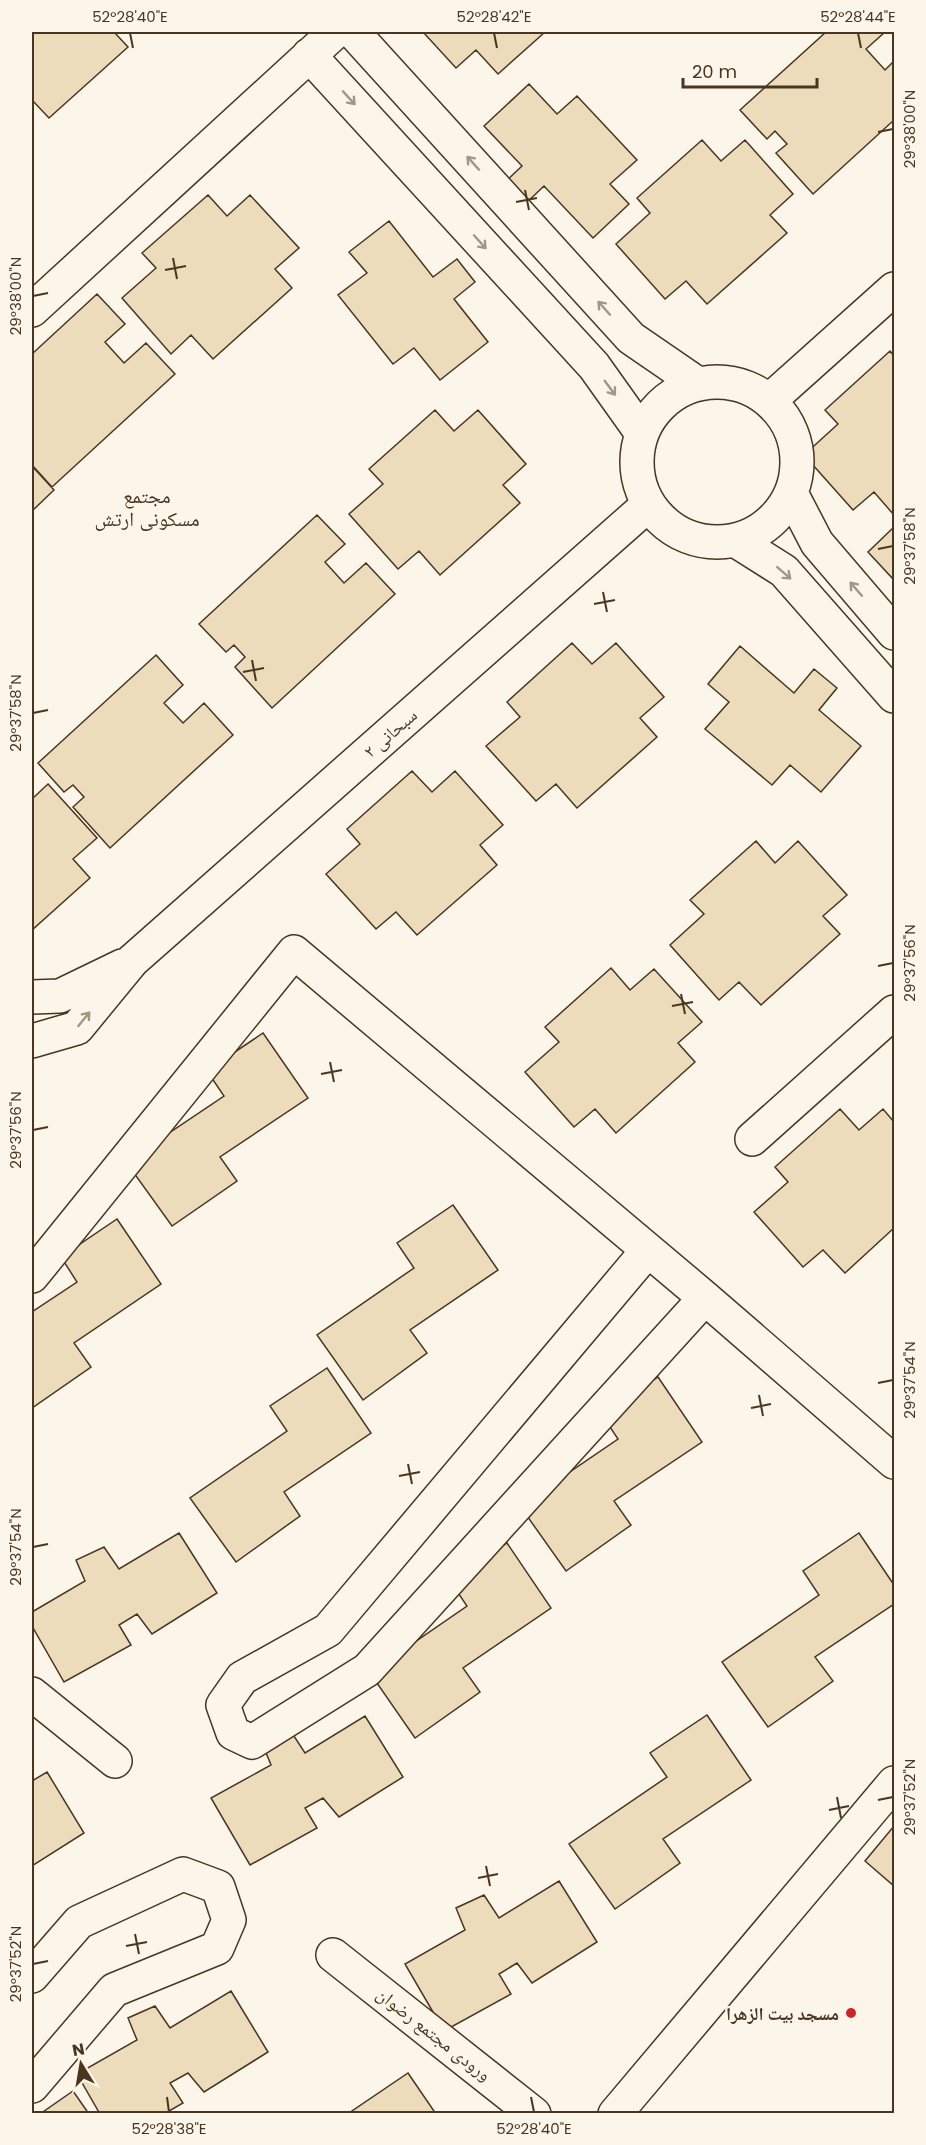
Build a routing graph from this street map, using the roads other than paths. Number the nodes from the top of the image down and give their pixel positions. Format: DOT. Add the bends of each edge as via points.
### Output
graph roads {
  1 [pos="335,32"];
  2 [pos="353,32"];
  3 [pos="309,55"];
  4 [pos="894,289"];
  5 [pos="32,310"];
  6 [pos="698,384"];
  7 [pos="769,401"];
  8 [pos="642,432"];
  9 [pos="791,493"];
  10 [pos="648,505"];
  11 [pos="735,540"];
  12 [pos="894,633"];
  13 [pos="894,696"];
  14 [pos="132,961"];
  15 [pos="32,997"];
  16 [pos="894,1012"];
  17 [pos="32,1041"];
  18 [pos="752,1139"];
  19 [pos="648,1250"];
  20 [pos="32,1276"];
  21 [pos="705,1298"];
  22 [pos="894,1462"];
  23 [pos="32,1694"];
  24 [pos="115,1761"];
  25 [pos="894,1783"];
  26 [pos="333,1955"];
  27 [pos="32,1976"];
  28 [pos="32,2086"];
  29 [pos="534,2114"];
  30 [pos="615,2114"];
  1 -- 3 [label="street"];
  6 -- 2 [label="street, one-way" via="631,338"];
  3 -- 5 [label="street"];
  3 -- 8 [label="street, one-way" via="594,366"];
  4 -- 7 [label="street"];
  6 -- 7 [label="street" via="723,382 747,388"];
  6 -- 8 [label="street" via="674,394 655,410"];
  7 -- 9 [label="street" via="786,420 795,443 797,468"];
  8 -- 10 [label="street" via="636,456 638,481"];
  9 -- 11 [label="street" via="766,526"];
  12 -- 9 [label="street, one-way" via="817,543"];
  10 -- 11 [label="street" via="664,524 686,537 710,543"];
  10 -- 14 [label="street, سبحانی ۲"];
  11 -- 13 [label="street, one-way" via="784,572"];
  14 -- 15 [label="street" via="60,996"];
  17 -- 14 [label="street, one-way" via="77,1028"];
  16 -- 18 [label="street"];
  19 -- 20 [label="street" via="294,952"];
  19 -- 21 [label="street"];
  19 -- 21 [label="street" via="328,1630 242,1678 223,1705 233,1733 252,1742 367,1670"];
  21 -- 22 [label="street"];
  23 -- 24 [label="street"];
  25 -- 30 [label="street"];
  26 -- 29 [label="street, ورودی مجتمع رضوان"];
  27 -- 28 [label="street" via="79,1922 183,1874 218,1887 229,1920 217,1948 114,1990"];
}
